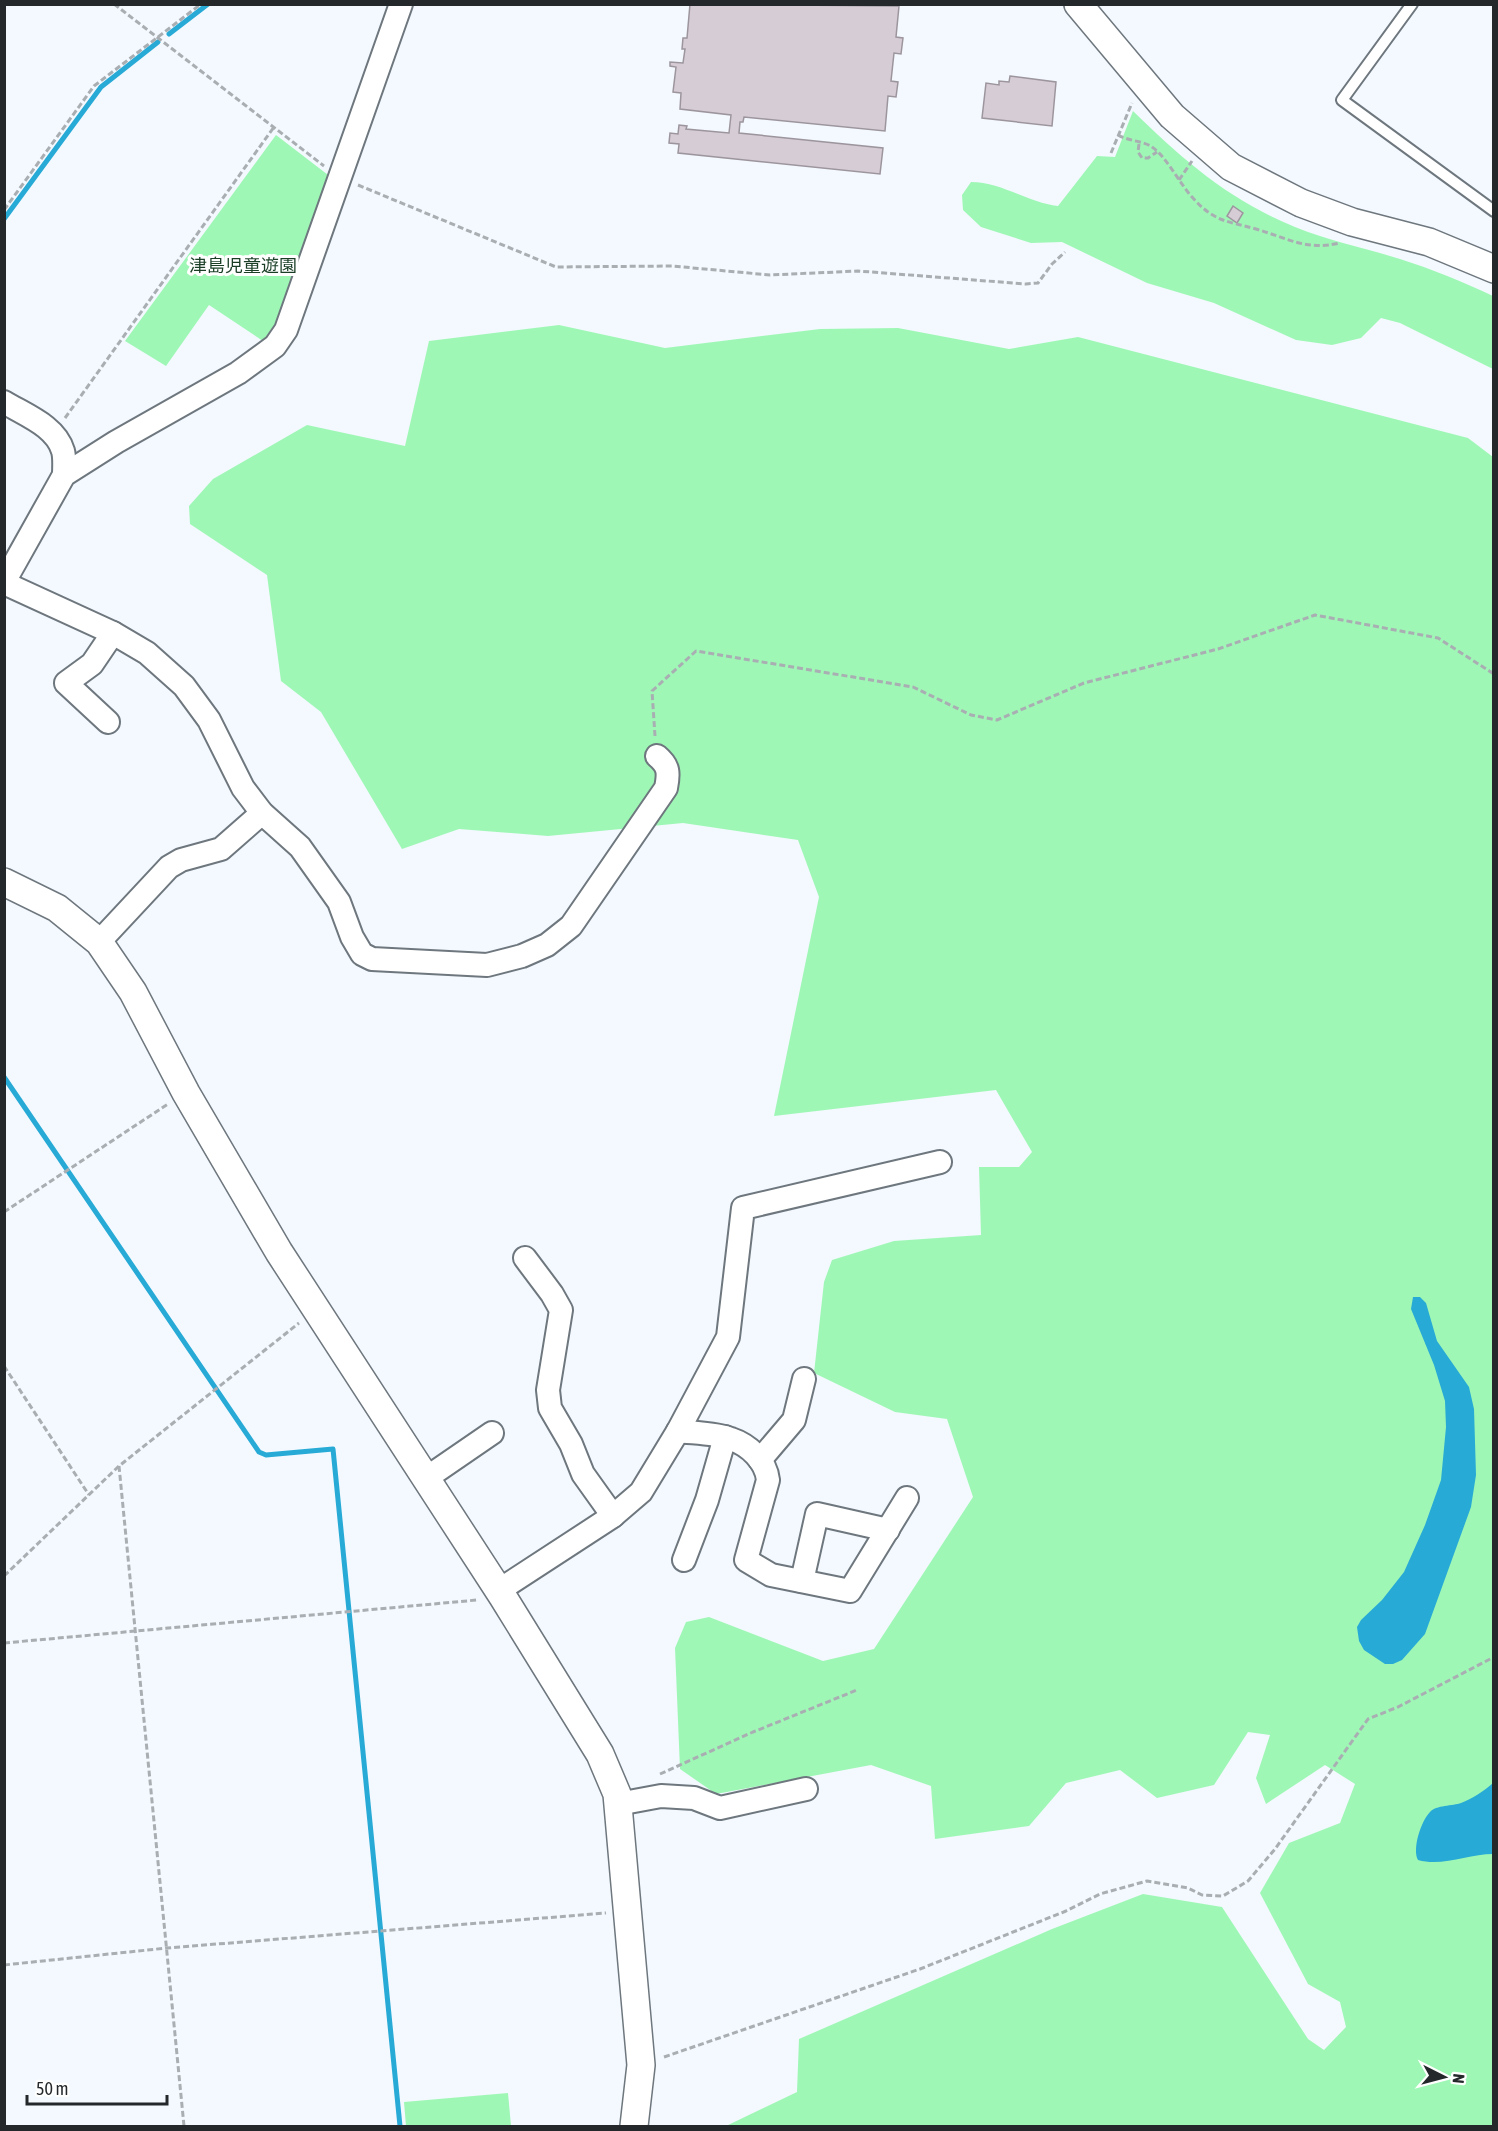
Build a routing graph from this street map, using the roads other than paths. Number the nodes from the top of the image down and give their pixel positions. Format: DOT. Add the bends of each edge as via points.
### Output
graph roads {
  1 [pos="401,4"];
  2 [pos="1078,4"];
  3 [pos="1412,4"];
  4 [pos="1494,212"];
  5 [pos="1494,269"];
  6 [pos="5,404"];
  7 [pos="64,475"];
  8 [pos="4,582"];
  9 [pos="113,633"];
  10 [pos="108,722"];
  11 [pos="657,756"];
  12 [pos="262,813"];
  13 [pos="4,882"];
  14 [pos="99,942"];
  15 [pos="940,1162"];
  16 [pos="525,1258"];
  17 [pos="804,1379"];
  18 [pos="678,1431"];
  19 [pos="492,1433"];
  20 [pos="725,1437"];
  21 [pos="760,1460"];
  22 [pos="425,1479"];
  23 [pos="907,1498"];
  24 [pos="613,1516"];
  25 [pos="888,1530"];
  26 [pos="684,1560"];
  27 [pos="802,1581"];
  28 [pos="500,1594"];
  29 [pos="806,1789"];
  30 [pos="618,1804"];
  31 [pos="634,2127"];
  1 -- 7 [label="street" via="286,330 275,346 238,374"];
  2 -- 5 [label="street" via="1172,116 1231,166 1301,203 1352,222 1429,242"];
  3 -- 4 [label="lane" via="1342,100"];
  6 -- 7 [label="street" via="58,439 64,452"];
  7 -- 8 [label="street"];
  8 -- 9 [label="street"];
  9 -- 10 [label="street" via="92,664 66,683"];
  9 -- 12 [label="street" via="147,653 184,686 209,720 243,788"];
  11 -- 12 [label="street" via="669,774 666,788 571,926 547,945 487,965 372,959 362,954 339,902 326,883 300,847"];
  12 -- 14 [label="street" via="221,849 169,867"];
  13 -- 14 [label="street" via="57,908"];
  14 -- 22 [label="street" via="133,992 186,1093 315,1310"];
  15 -- 18 [label="street" via="743,1208 728,1337"];
  16 -- 24 [label="street" via="561,1310 548,1390 550,1408 583,1474"];
  17 -- 21 [label="street" via="794,1420"];
  18 -- 20 [label="street"];
  18 -- 24 [label="street" via="641,1492"];
  19 -- 22 [label="street"];
  20 -- 21 [label="street"];
  20 -- 26 [label="street"];
  21 -- 27 [label="street" via="768,1480 746,1560 771,1575"];
  22 -- 28 [label="street"];
  23 -- 25 [label="street"];
  24 -- 28 [label="street"];
  25 -- 27 [label="street" via="850,1591"];
  25 -- 27 [label="street" via="817,1514"];
  28 -- 30 [label="street" via="600,1754"];
  29 -- 30 [label="street" via="720,1808 694,1798 661,1796"];
  30 -- 31 [label="street" via="641,2065"];
}
